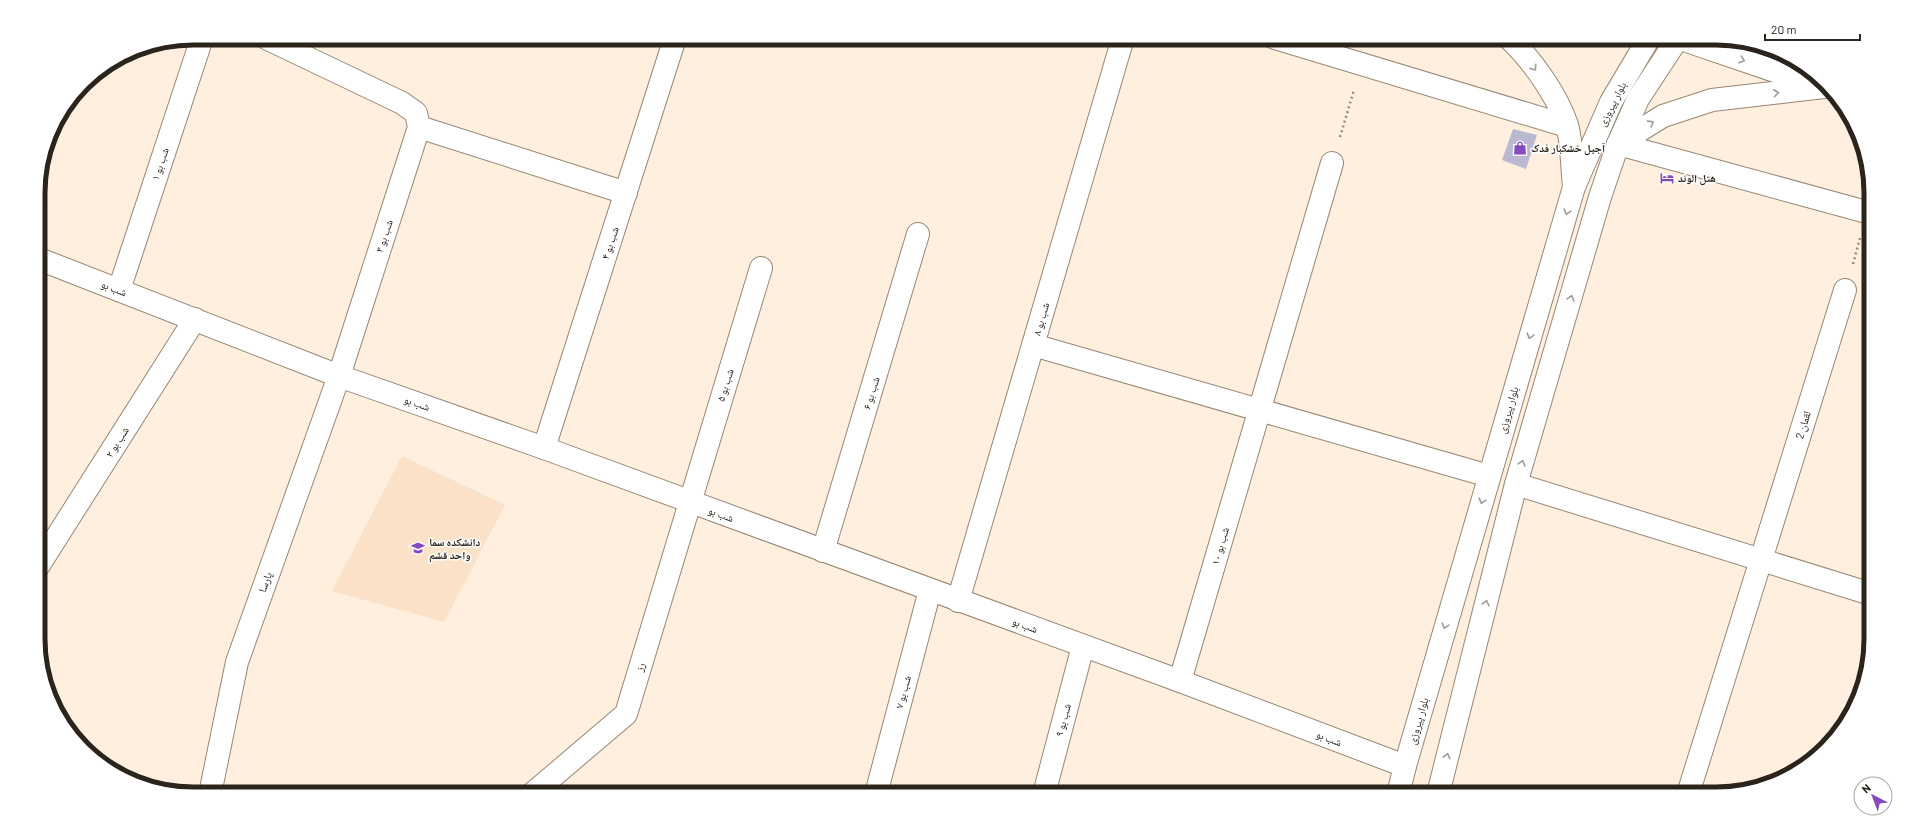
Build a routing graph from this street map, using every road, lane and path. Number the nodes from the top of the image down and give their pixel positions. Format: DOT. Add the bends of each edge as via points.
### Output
graph roads {
  1 [pos="200,45"];
  2 [pos="281,45"];
  3 [pos="673,45"];
  4 [pos="1121,45"];
  5 [pos="1298,45"];
  6 [pos="1516,45"];
  7 [pos="1646,45"];
  8 [pos="1673,45"];
  9 [pos="1699,45"];
  10 [pos="1362,65"];
  11 [pos="1816,84"];
  12 [pos="1821,89"];
  13 [pos="1567,126"];
  14 [pos="419,127"];
  15 [pos="1618,144"];
  16 [pos="1332,163"];
  17 [pos="1574,187"];
  18 [pos="626,193"];
  19 [pos="1864,211"];
  20 [pos="1864,228"];
  21 [pos="918,234"];
  22 [pos="45,262"];
  23 [pos="761,268"];
  24 [pos="119,290"];
  25 [pos="1845,290"];
  26 [pos="195,319"];
  27 [pos="1033,345"];
  28 [pos="339,376"];
  29 [pos="1260,410"];
  30 [pos="544,448"];
  31 [pos="1489,476"];
  32 [pos="1516,484"];
  33 [pos="689,502"];
  34 [pos="823,551"];
  35 [pos="45,556"];
  36 [pos="1761,560"];
  37 [pos="930,590"];
  38 [pos="1864,592"];
  39 [pos="958,600"];
  40 [pos="1083,646"];
  41 [pos="1180,681"];
  42 [pos="1405,766"];
  43 [pos="211,787"];
  44 [pos="540,787"];
  45 [pos="878,787"];
  46 [pos="1046,787"];
  47 [pos="1400,787"];
  48 [pos="1440,787"];
  49 [pos="1690,787"];
  1 -- 24 [label="street, شب بو ۱"];
  2 -- 14 [label="street" via="402,103 416,113"];
  3 -- 18 [label="street, شب بو ۴"];
  4 -- 27 [label="street, شب بو ۸"];
  5 -- 10 [label="street"];
  6 -- 13 [label="street, one-way" via="1551,92"];
  7 -- 17 [label="street, بلوار پیروزی" via="1611,102"];
  8 -- 15 [label="street, بلوار پیروزی" via="1638,99"];
  9 -- 11 [label="street, one-way"];
  10 -- 13 [label="street"];
  10 -- 16 [label="path"];
  15 -- 12 [label="street, one-way" via="1663,116 1712,100"];
  13 -- 17 [label="street"];
  14 -- 18 [label="street"];
  14 -- 28 [label="street, شب بو ۳"];
  15 -- 19 [label="street"];
  32 -- 15 [label="street, بلوار پیروزی, one-way" via="1600,197"];
  16 -- 29 [label="street, شب بو ۱۰"];
  17 -- 31 [label="street, بلوار پیروزی, one-way"];
  18 -- 30 [label="street, شب بو ۴"];
  20 -- 25 [label="path"];
  21 -- 34 [label="street, شب بو ۶"];
  22 -- 24 [label="street, شب بو"];
  23 -- 33 [label="street, شب بو ۵"];
  24 -- 26 [label="street, شب بو"];
  25 -- 36 [label="street, لقمان 2"];
  26 -- 28 [label="street, شب بو"];
  26 -- 35 [label="street, شب بو ۲"];
  27 -- 29 [label="street"];
  27 -- 39 [label="street, شب بو ۸"];
  28 -- 30 [label="street, شب بو"];
  28 -- 43 [label="street, پارسا" via="237,662"];
  29 -- 31 [label="street"];
  29 -- 41 [label="street, شب بو ۱۰"];
  30 -- 33 [label="street, شب بو"];
  31 -- 42 [label="street, بلوار پیروزی, one-way"];
  32 -- 36 [label="street"];
  48 -- 32 [label="street, بلوار پیروزی, one-way"];
  33 -- 34 [label="street, شب بو"];
  33 -- 44 [label="street, رز" via="626,714"];
  34 -- 37 [label="street, شب بو"];
  36 -- 38 [label="street"];
  36 -- 49 [label="street, لقمان 2"];
  37 -- 39 [label="street, شب بو"];
  37 -- 45 [label="street, شب بو ۷"];
  39 -- 40 [label="street, شب بو"];
  40 -- 41 [label="street, شب بو"];
  40 -- 46 [label="street, شب بو ۹"];
  41 -- 42 [label="street, شب بو"];
  42 -- 47 [label="street, بلوار پیروزی"];
}
